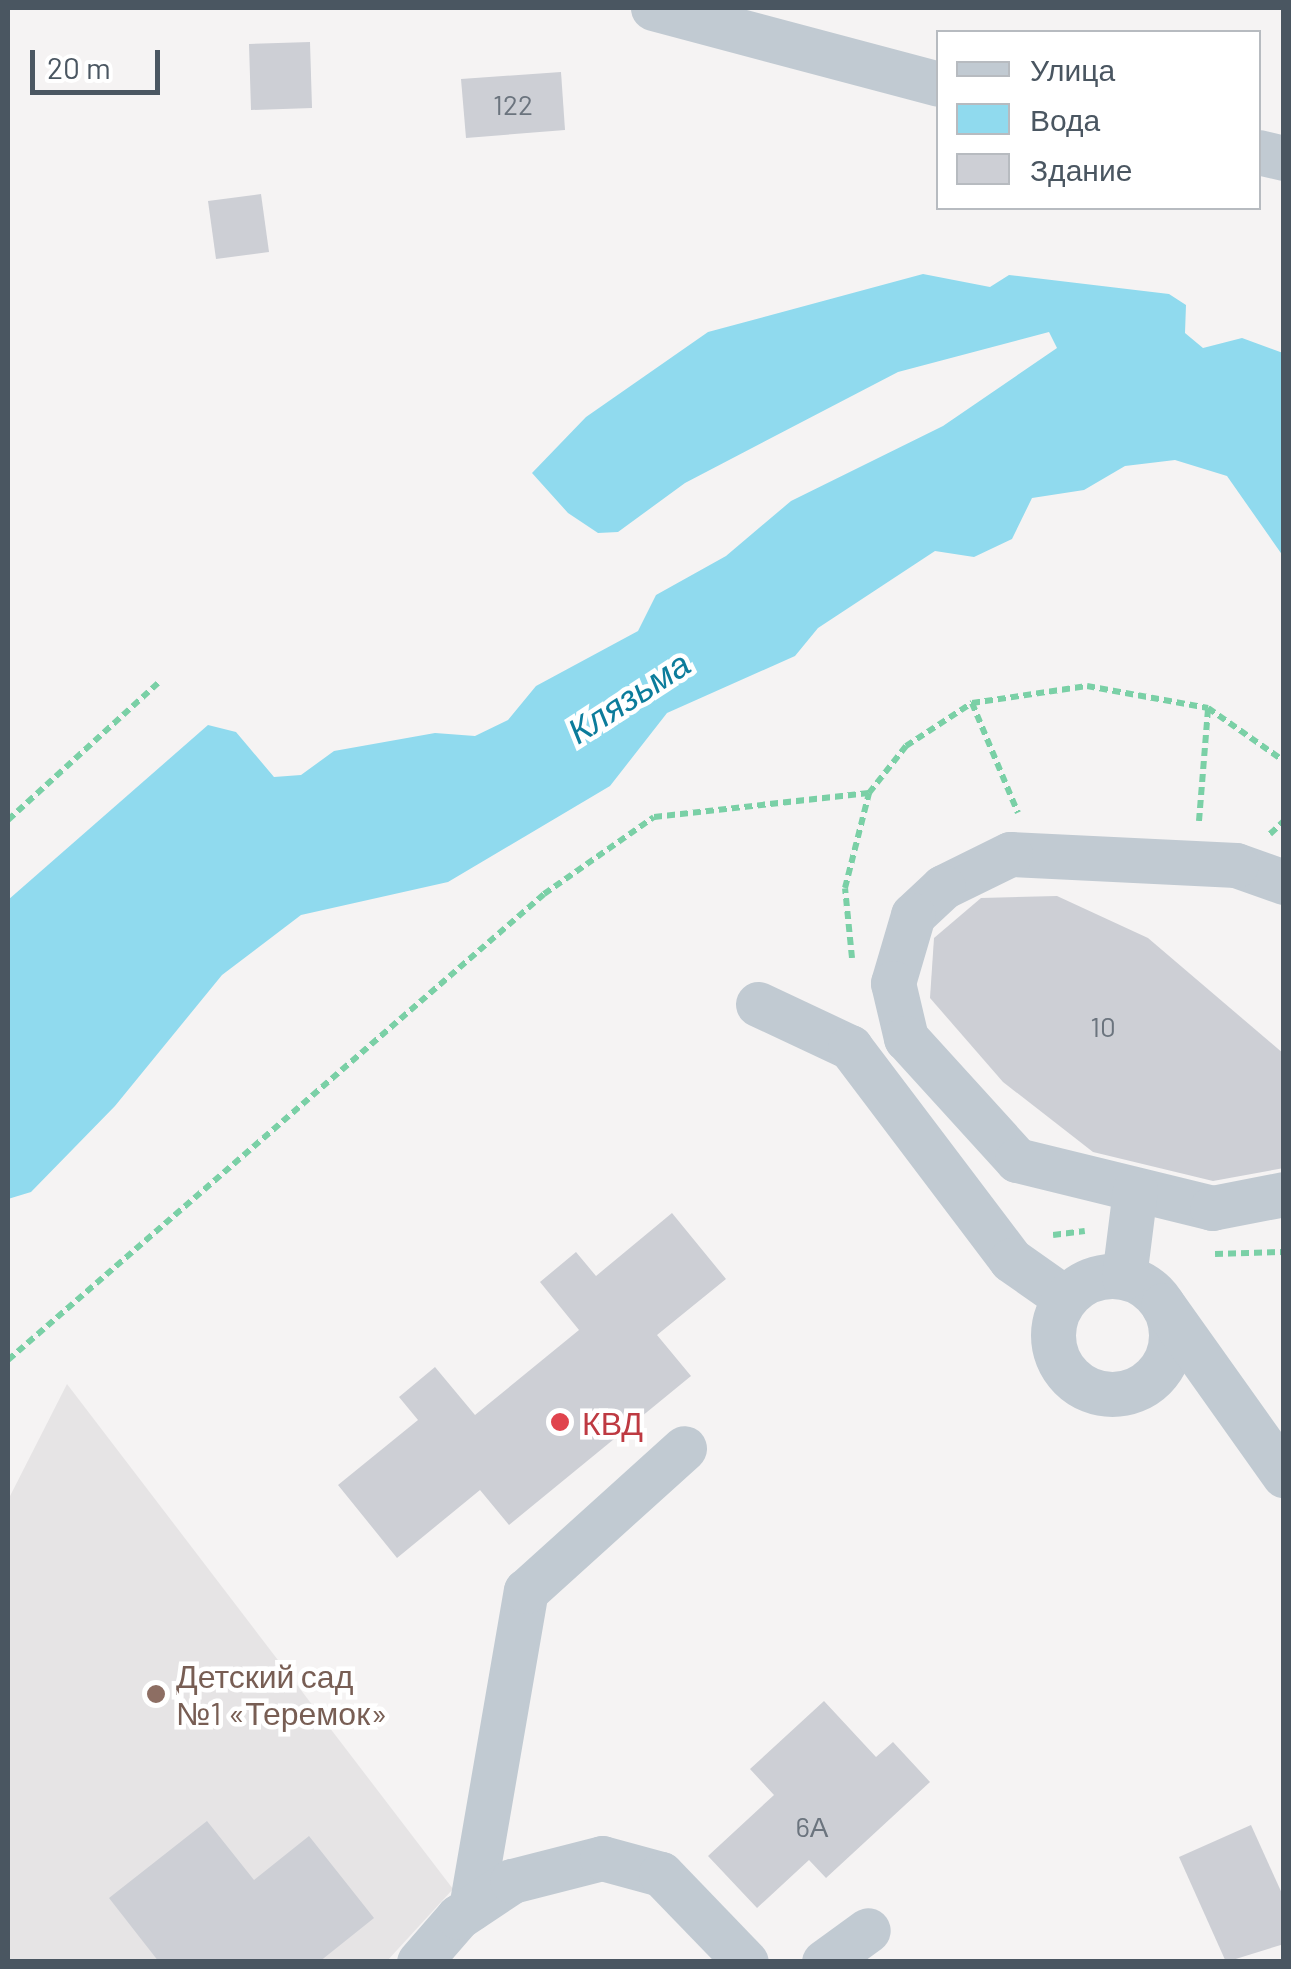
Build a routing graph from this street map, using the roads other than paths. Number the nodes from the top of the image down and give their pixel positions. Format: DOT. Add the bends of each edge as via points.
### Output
graph roads {
  1 [pos="653,8"];
  2 [pos="936,83"];
  3 [pos="1284,882"];
  4 [pos="758,1004"];
  5 [pos="1134,1190"];
  6 [pos="1284,1194"];
  7 [pos="1124,1277"];
  8 [pos="1066,1298"];
  9 [pos="1162,1304"];
  10 [pos="684,1448"];
  11 [pos="1284,1475"];
  12 [pos="471,1908"];
  13 [pos="868,1930"];
  14 [pos="419,1962"];
  15 [pos="746,1962"];
  16 [pos="824,1962"];
  1 -- 2 [label="street"];
  3 -- 5 [label="street" via="1236,864 1010,854 944,887 913,915 893,983 906,1038 1017,1160"];
  4 -- 8 [label="street" via="850,1048 1011,1260"];
  5 -- 6 [label="street" via="1212,1208"];
  5 -- 7 [label="street"];
  7 -- 8 [label="street" via="1092,1280"];
  7 -- 9 [label="street"];
  8 -- 9 [label="street" via="1056,1354 1098,1392 1154,1377 1170,1342"];
  9 -- 11 [label="street"];
  10 -- 12 [label="street" via="526,1590"];
  12 -- 14 [label="street"];
  12 -- 15 [label="street" via="512,1881 602,1858 661,1874"];
  13 -- 16 [label="street"];
}
